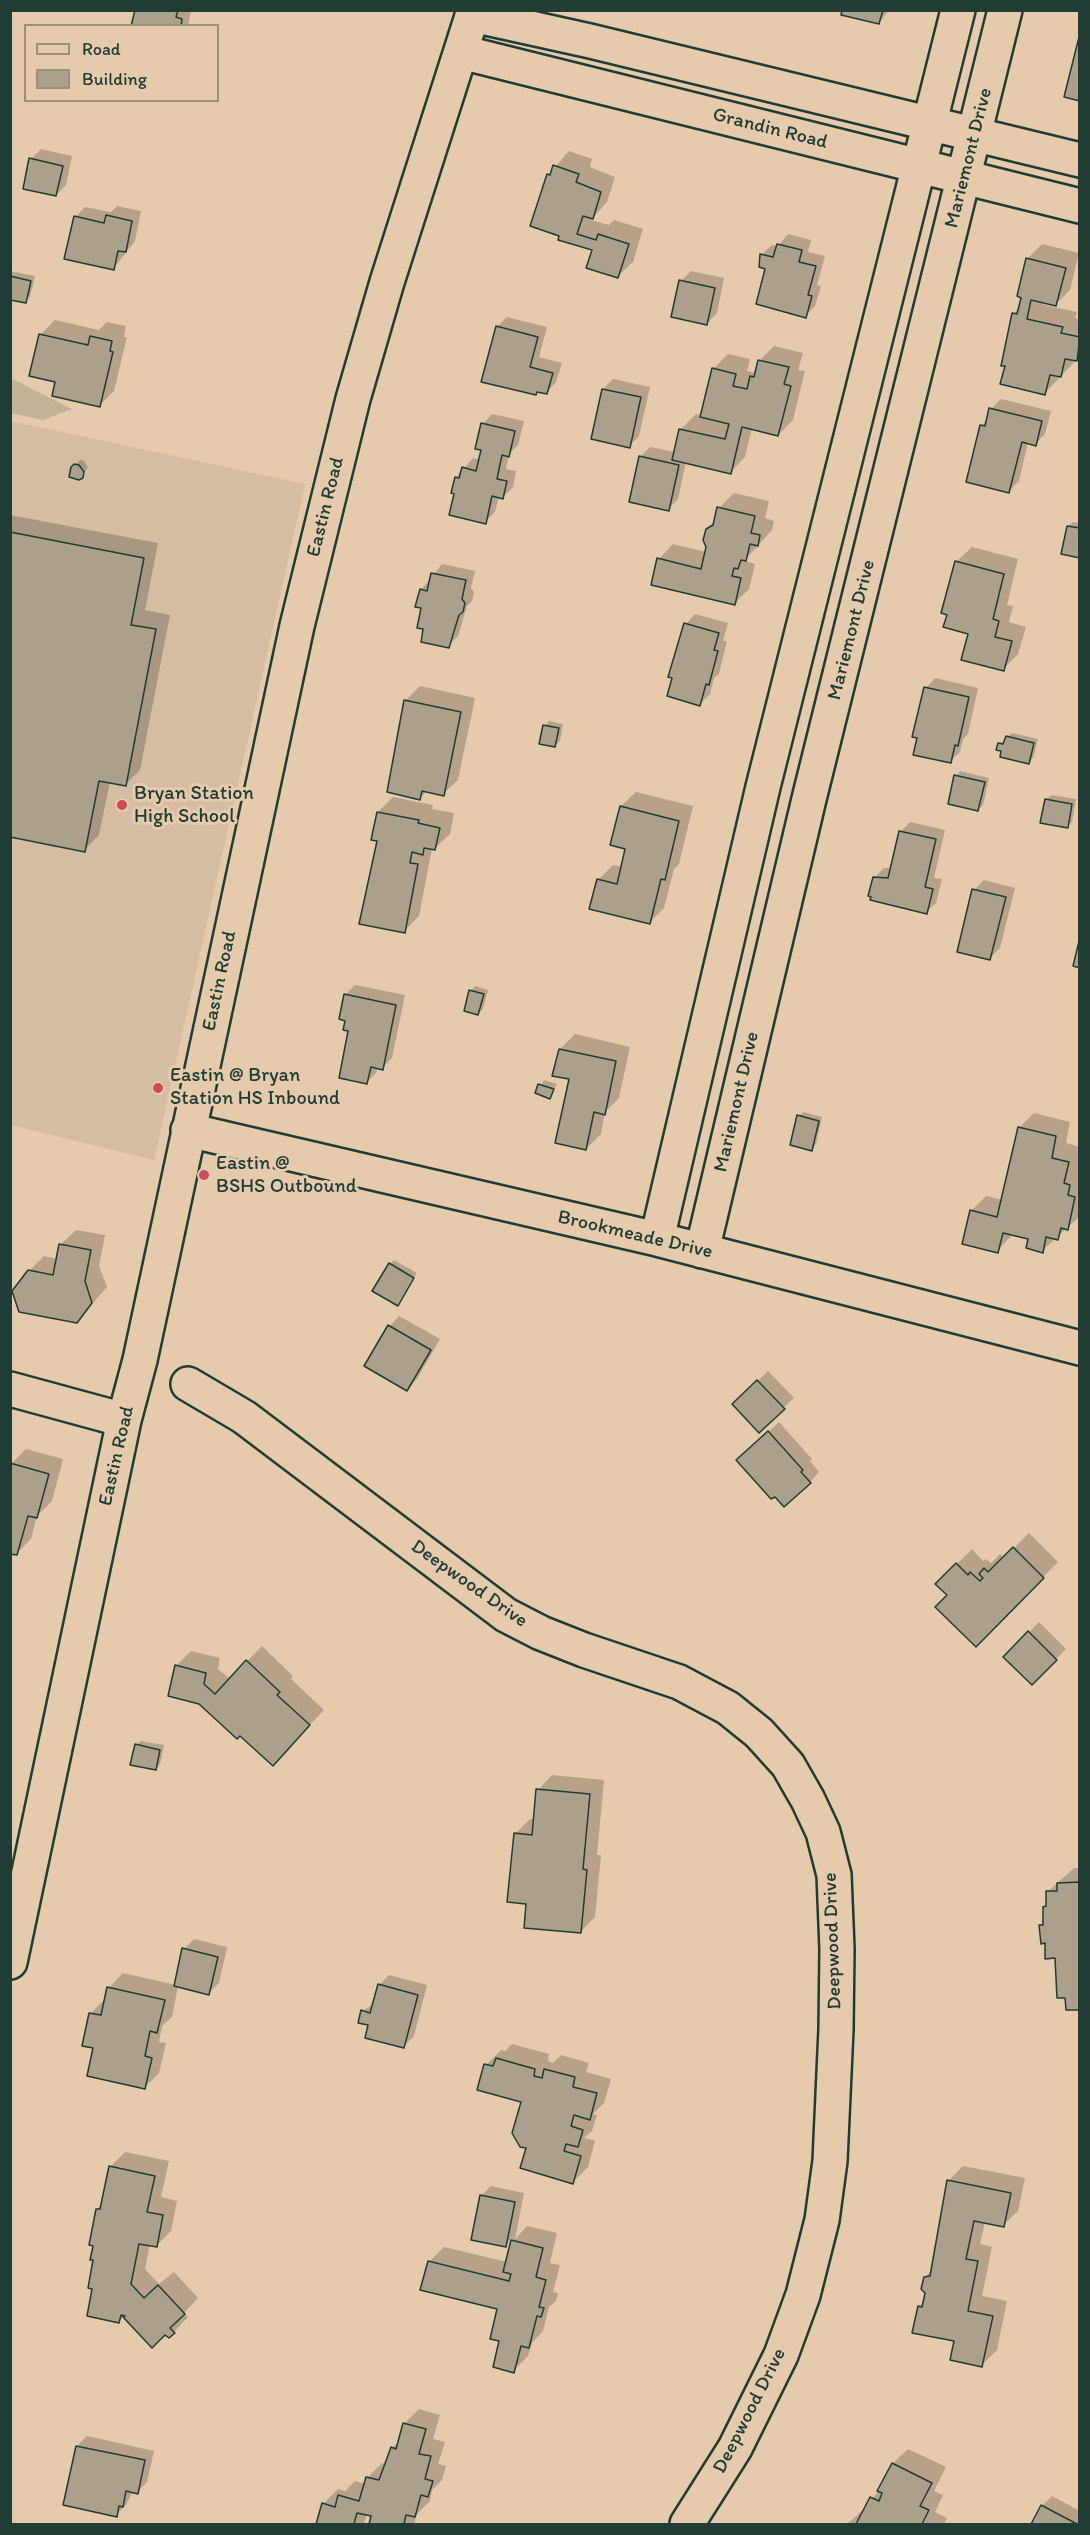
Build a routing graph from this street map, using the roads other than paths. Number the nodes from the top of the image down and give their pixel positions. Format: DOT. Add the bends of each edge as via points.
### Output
graph roads {
  1 [pos="958,10"];
  2 [pos="1005,10"];
  3 [pos="473,13"];
  4 [pos="461,52"];
  5 [pos="929,123"];
  6 [pos="975,134"];
  7 [pos="1080,160"];
  8 [pos="919,167"];
  9 [pos="964,178"];
  10 [pos="1080,206"];
  11 [pos="763,787"];
  12 [pos="810,799"];
  13 [pos="188,1130"];
  14 [pos="657,1239"];
  15 [pos="702,1251"];
  16 [pos="1080,1348"];
  17 [pos="188,1384"];
  18 [pos="10,1389"];
  19 [pos="124,1420"];
  20 [pos="12,1949"];
  21 [pos="687,2524"];
  1 -- 5 [label="street"];
  2 -- 6 [label="street, Mariemont Drive"];
  3 -- 4 [label="street, Eastin Road"];
  3 -- 5 [label="street"];
  4 -- 8 [label="street, Grandin Road"];
  4 -- 13 [label="street, Eastin Road" via="353,399 297,626"];
  5 -- 6 [label="street"];
  5 -- 8 [label="street"];
  6 -- 7 [label="street"];
  6 -- 9 [label="street, Mariemont Drive"];
  8 -- 9 [label="street, Grandin Road"];
  8 -- 11 [label="street"];
  9 -- 10 [label="street, Grandin Road"];
  9 -- 12 [label="street, Mariemont Drive"];
  11 -- 12 [label="street"];
  11 -- 14 [label="street"];
  12 -- 15 [label="street, Mariemont Drive"];
  13 -- 14 [label="street, Brookmeade Drive"];
  13 -- 19 [label="street, Eastin Road"];
  14 -- 15 [label="street, Brookmeade Drive"];
  15 -- 16 [label="street, Brookmeade Drive"];
  17 -- 21 [label="street, Deepwood Drive" via="244,1417 506,1615 584,1650 679,1682 728,1708 759,1733 788,1765 823,1832 834,1875 837,1948 830,2161 822,2220 803,2295 781,2355 735,2448"];
  18 -- 19 [label="street"];
  19 -- 20 [label="street, Eastin Road"];
}
